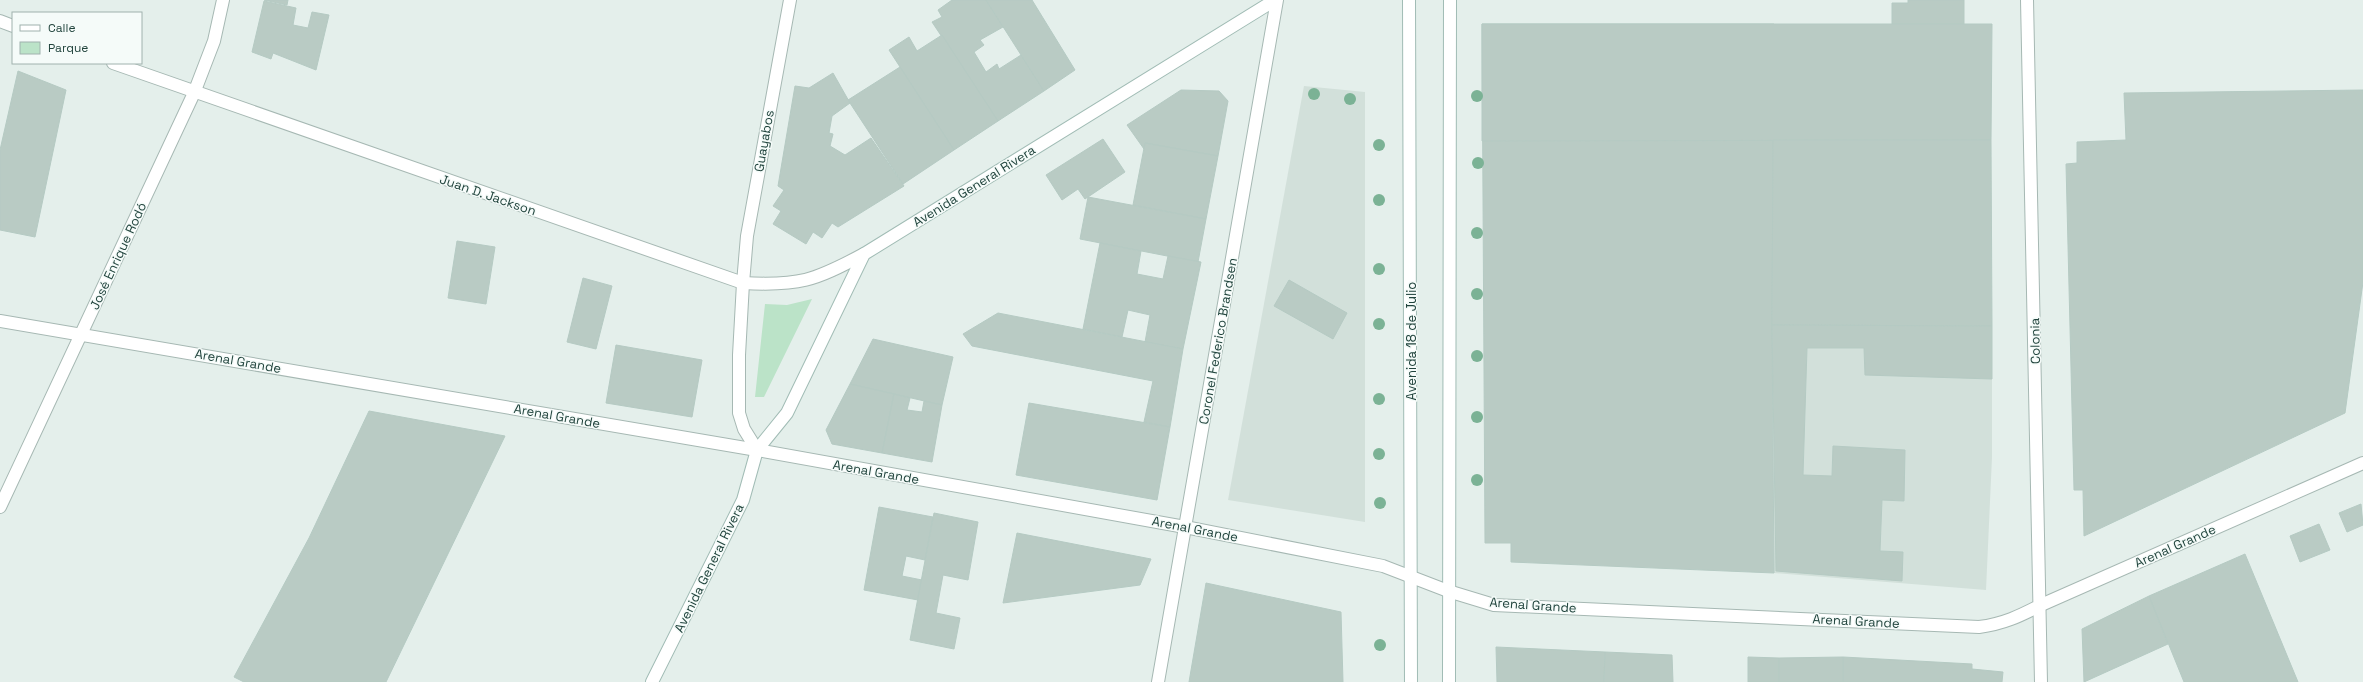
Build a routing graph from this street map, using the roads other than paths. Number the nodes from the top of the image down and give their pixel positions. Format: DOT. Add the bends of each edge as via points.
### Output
graph roads {
  1 [pos="223,0"];
  2 [pos="790,0"];
  3 [pos="1276,0"];
  4 [pos="1409,0"];
  5 [pos="1450,0"];
  6 [pos="2027,0"];
  7 [pos="0,21"];
  8 [pos="12,26"];
  9 [pos="116,64"];
  10 [pos="194,93"];
  11 [pos="864,254"];
  12 [pos="743,283"];
  13 [pos="0,321"];
  14 [pos="81,336"];
  15 [pos="757,450"];
  16 [pos="2363,462"];
  17 [pos="0,507"];
  18 [pos="1185,527"];
  19 [pos="1412,578"];
  20 [pos="1448,591"];
  21 [pos="2041,605"];
  22 [pos="652,682"];
  23 [pos="1158,682"];
  24 [pos="1411,682"];
  25 [pos="1449,682"];
  26 [pos="2041,682"];
  1 -- 10 [label="street, José Enrique Rodó" via="214,41"];
  2 -- 12 [label="street, Guayabos" via="747,236"];
  3 -- 11 [label="street, Avenida General Rivera"];
  3 -- 18 [label="street, Coronel Federico Brandsen"];
  4 -- 19 [label="street, Avenida 18 de Julio"];
  5 -- 20 [label="street"];
  6 -- 21 [label="street, Colonia"];
  7 -- 8 [label="street"];
  9 -- 10 [label="street, Juan D. Jackson"];
  10 -- 12 [label="street, Juan D. Jackson"];
  10 -- 14 [label="street, José Enrique Rodó"];
  11 -- 12 [label="street, Juan D. Jackson" via="824,275 800,282 777,285"];
  11 -- 15 [label="street, Avenida General Rivera" via="787,413"];
  12 -- 15 [label="street" via="739,414 744,429"];
  13 -- 14 [label="street, Arenal Grande"];
  14 -- 15 [label="street, Arenal Grande" via="125,341"];
  14 -- 17 [label="street, José Enrique Rodó"];
  15 -- 18 [label="street, Arenal Grande"];
  15 -- 22 [label="street, Avenida General Rivera" via="742,500"];
  16 -- 21 [label="street, Arenal Grande"];
  18 -- 19 [label="street, Arenal Grande" via="1383,566"];
  18 -- 23 [label="street, Coronel Federico Brandsen"];
  19 -- 20 [label="street, Arenal Grande"];
  19 -- 24 [label="street, Avenida 18 de Julio"];
  20 -- 21 [label="street, Arenal Grande" via="1494,605 1979,627 2014,619"];
  20 -- 25 [label="street"];
  21 -- 26 [label="street, Colonia"];
}
